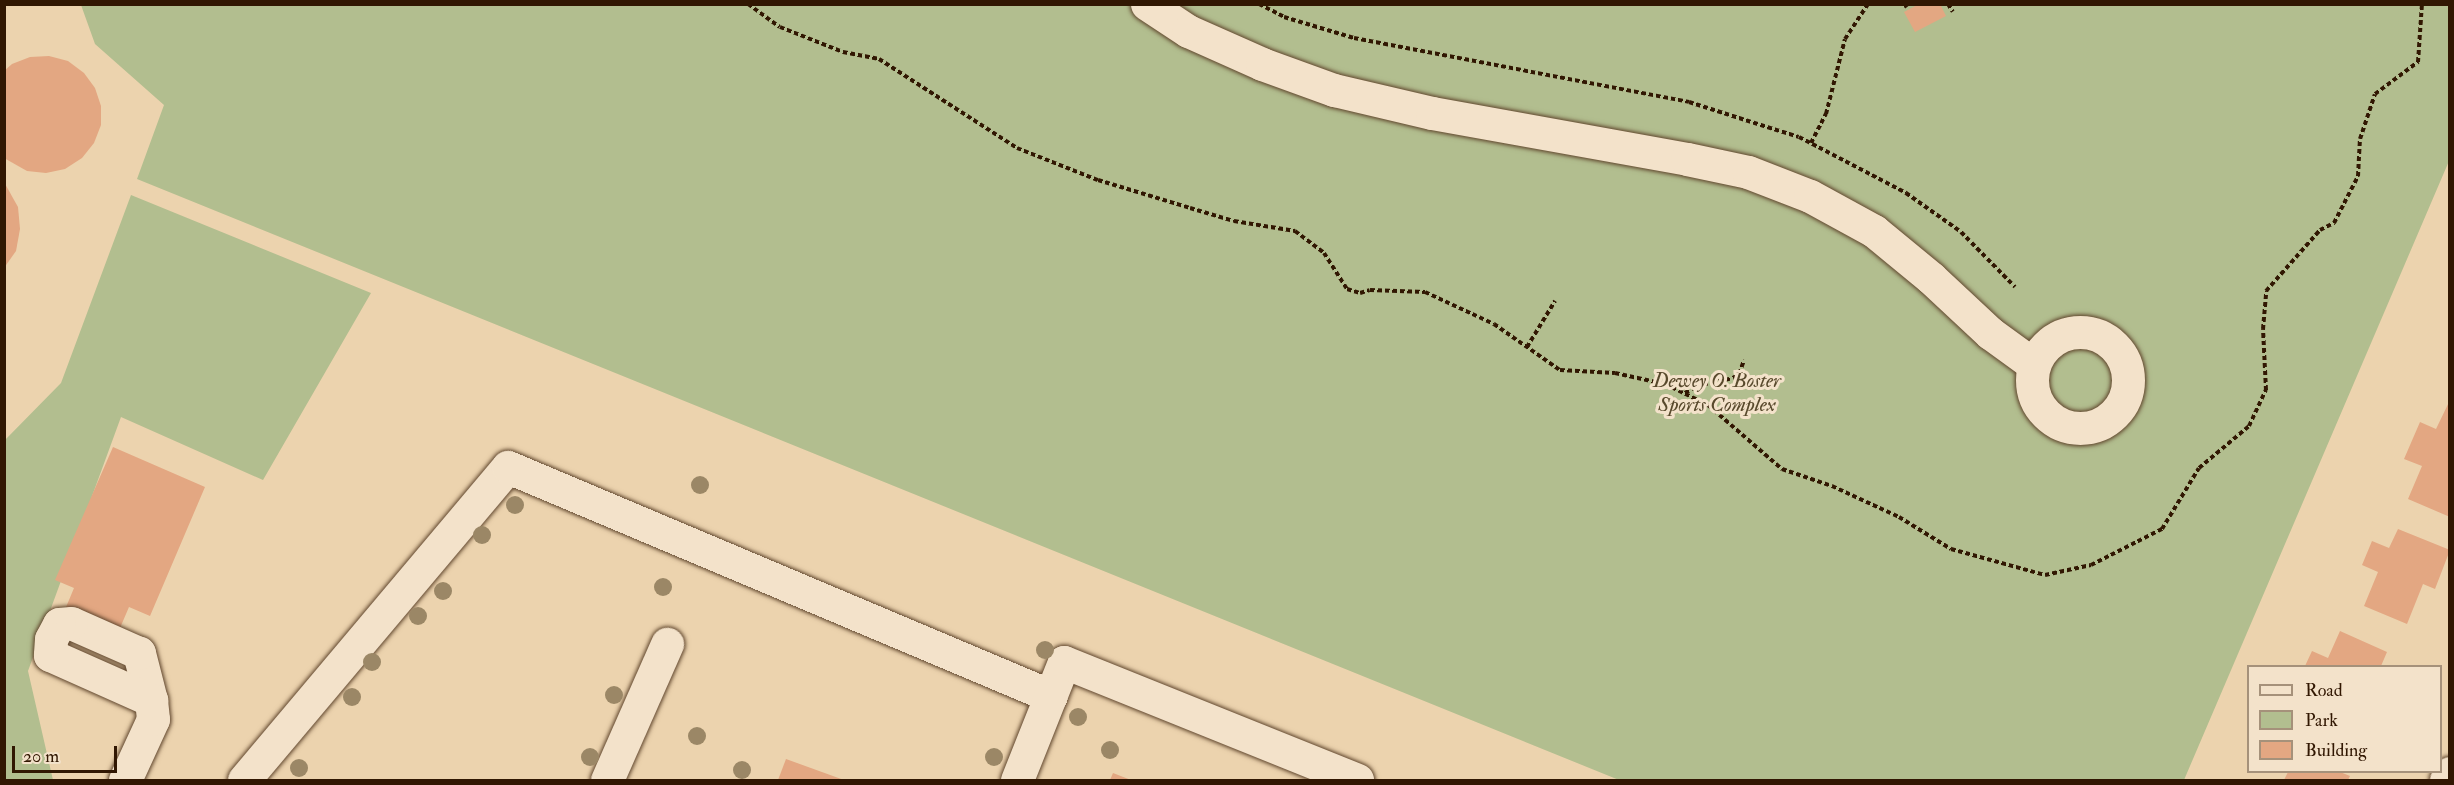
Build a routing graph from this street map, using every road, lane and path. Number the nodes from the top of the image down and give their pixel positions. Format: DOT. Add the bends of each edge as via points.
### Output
graph roads {
  1 [pos="748,4"];
  2 [pos="1147,4"];
  3 [pos="1868,4"];
  4 [pos="1948,4"];
  5 [pos="2422,4"];
  6 [pos="1953,12"];
  7 [pos="1811,143"];
  8 [pos="1556,301"];
  9 [pos="1527,347"];
  10 [pos="1744,360"];
  11 [pos="2034,365"];
  12 [pos="1684,394"];
  13 [pos="667,644"];
  14 [pos="1051,696"];
  15 [pos="151,699"];
  16 [pos="2450,773"];
  17 [pos="125,780"];
  18 [pos="244,780"];
  19 [pos="607,780"];
  20 [pos="1017,780"];
  21 [pos="1357,780"];
  22 [pos="2446,780"];
  1 -- 9 [label="path" via="780,27 843,52 879,59 1017,148 1098,180 1234,221 1295,231 1324,253 1347,289 1360,293 1425,292 1494,324"];
  2 -- 11 [label="street" via="1188,31 1334,90 1748,172 1810,196 1875,231 1990,333"];
  3 -- 7 [label="path" via="1845,39 1826,114"];
  4 -- 6 [label="path"];
  5 -- 12 [label="path" via="2418,62 2375,94 2360,138 2358,176 2334,223 2320,230 2266,291 2265,390 2249,426 2199,468 2162,529 2091,565 2045,575 1951,549 1899,517 1832,486 1782,469 1708,405"];
  8 -- 9 [label="path"];
  9 -- 12 [label="path" via="1560,370 1615,373 1665,384"];
  10 -- 12 [label="path" via="1733,378 1696,386"];
  13 -- 19 [label="street"];
  14 -- 18 [label="street" via="508,467"];
  14 -- 20 [label="street"];
  14 -- 21 [label="street" via="1064,662"];
  15 -- 17 [label="street" via="153,719"];
  16 -- 22 [label="street"];
}
